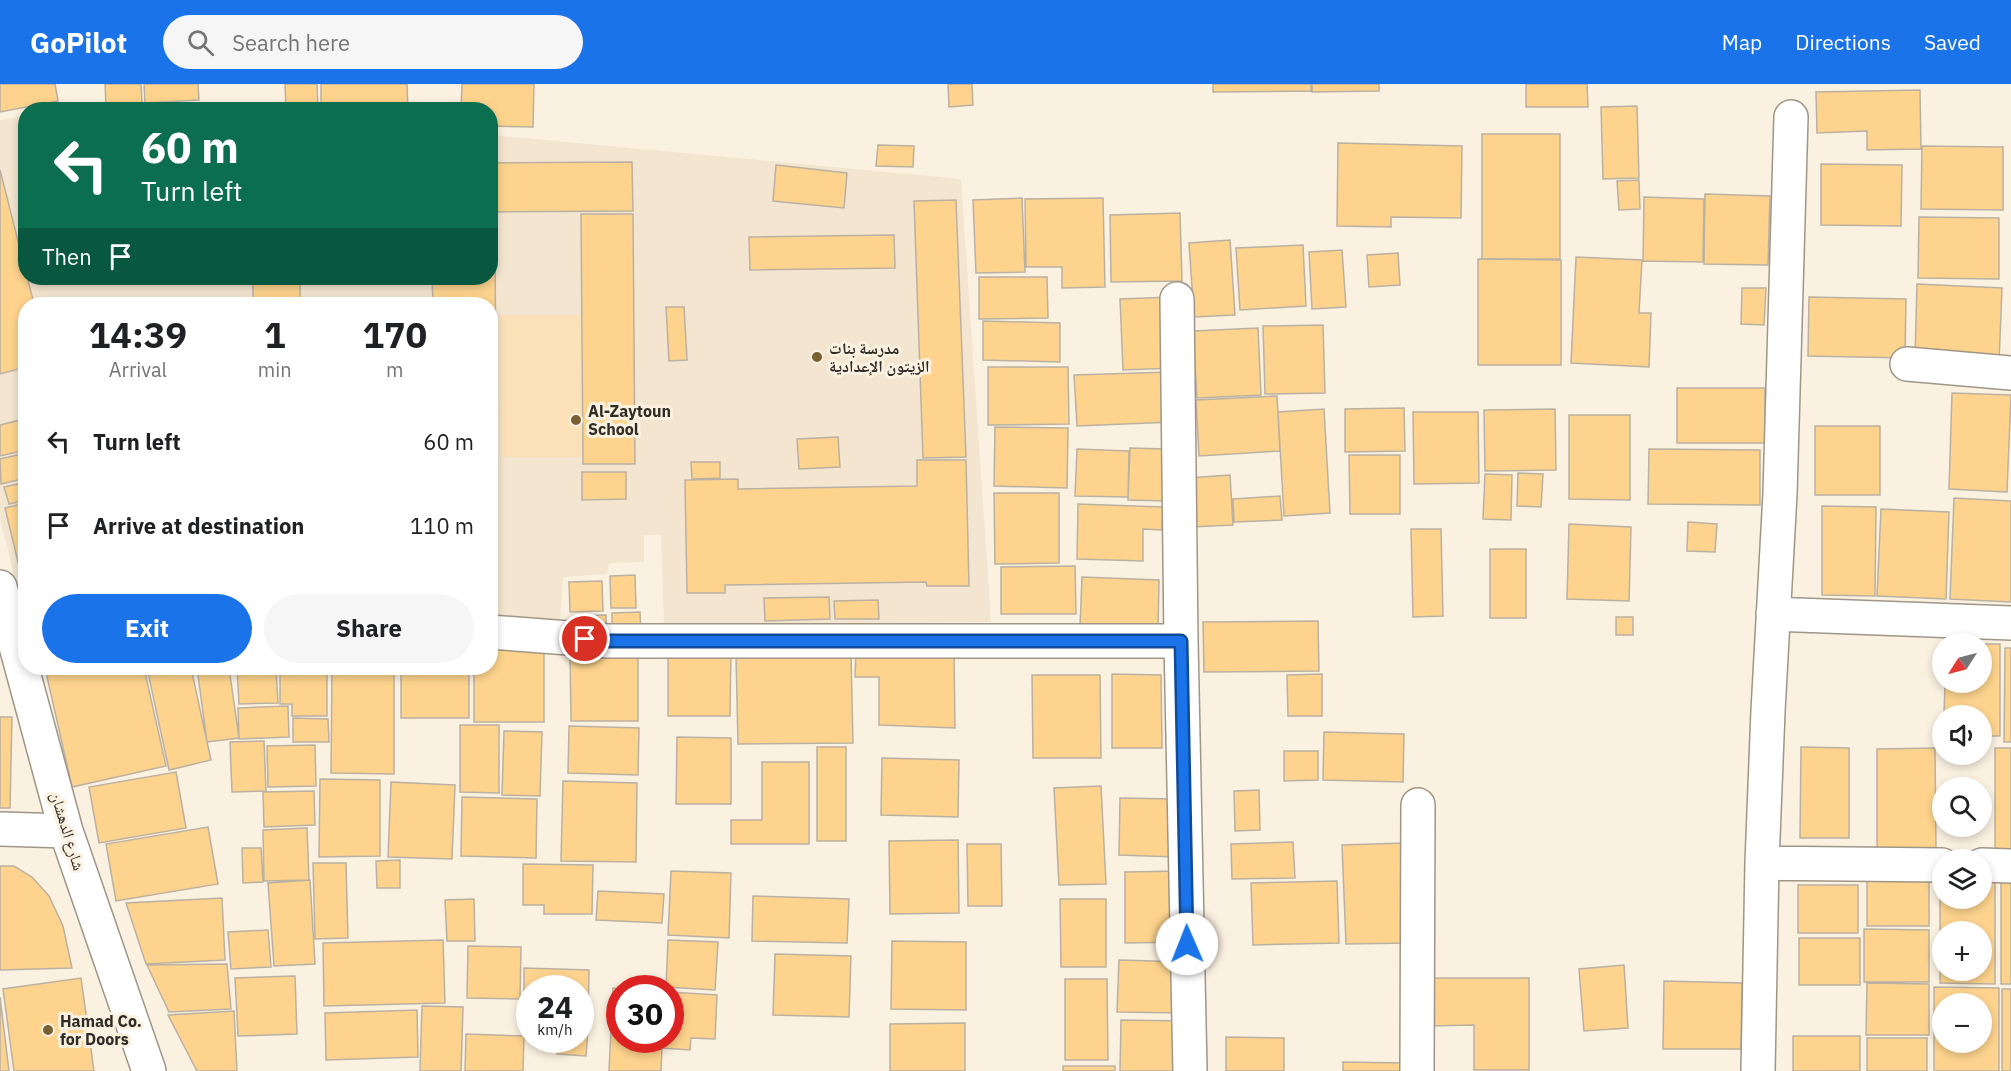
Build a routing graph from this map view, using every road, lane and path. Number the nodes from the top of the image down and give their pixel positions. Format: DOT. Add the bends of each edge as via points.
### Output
graph roads {
  1 [pos="1791,117"];
  2 [pos="1177,299"];
  3 [pos="1907,364"];
  4 [pos="2011,373"];
  5 [pos="0,587"];
  6 [pos="1773,614"];
  7 [pos="2011,623"];
  8 [pos="498,633"];
  9 [pos="18,636"];
  10 [pos="1181,641"];
  11 [pos="28,675"];
  12 [pos="1418,805"];
  13 [pos="0,829"];
  14 [pos="66,831"];
  15 [pos="1762,863"];
  16 [pos="1932,865"];
  17 [pos="1992,865"];
  18 [pos="2011,866"];
  19 [pos="149,1071"];
  20 [pos="1190,1071"];
  21 [pos="1417,1071"];
  22 [pos="1758,1071"];
  1 -- 6 [label="street"];
  2 -- 10 [label="street"];
  3 -- 4 [label="street"];
  5 -- 9 [label="street, شارع الدهشان"];
  6 -- 7 [label="street"];
  6 -- 15 [label="street"];
  8 -- 10 [label="street" via="608,641"];
  10 -- 20 [label="street"];
  11 -- 14 [label="street, شارع الدهشان"];
  12 -- 21 [label="street"];
  13 -- 14 [label="street"];
  14 -- 19 [label="street, شارع الدهشان"];
  15 -- 16 [label="street"];
  15 -- 22 [label="street"];
  17 -- 18 [label="street"];
}
